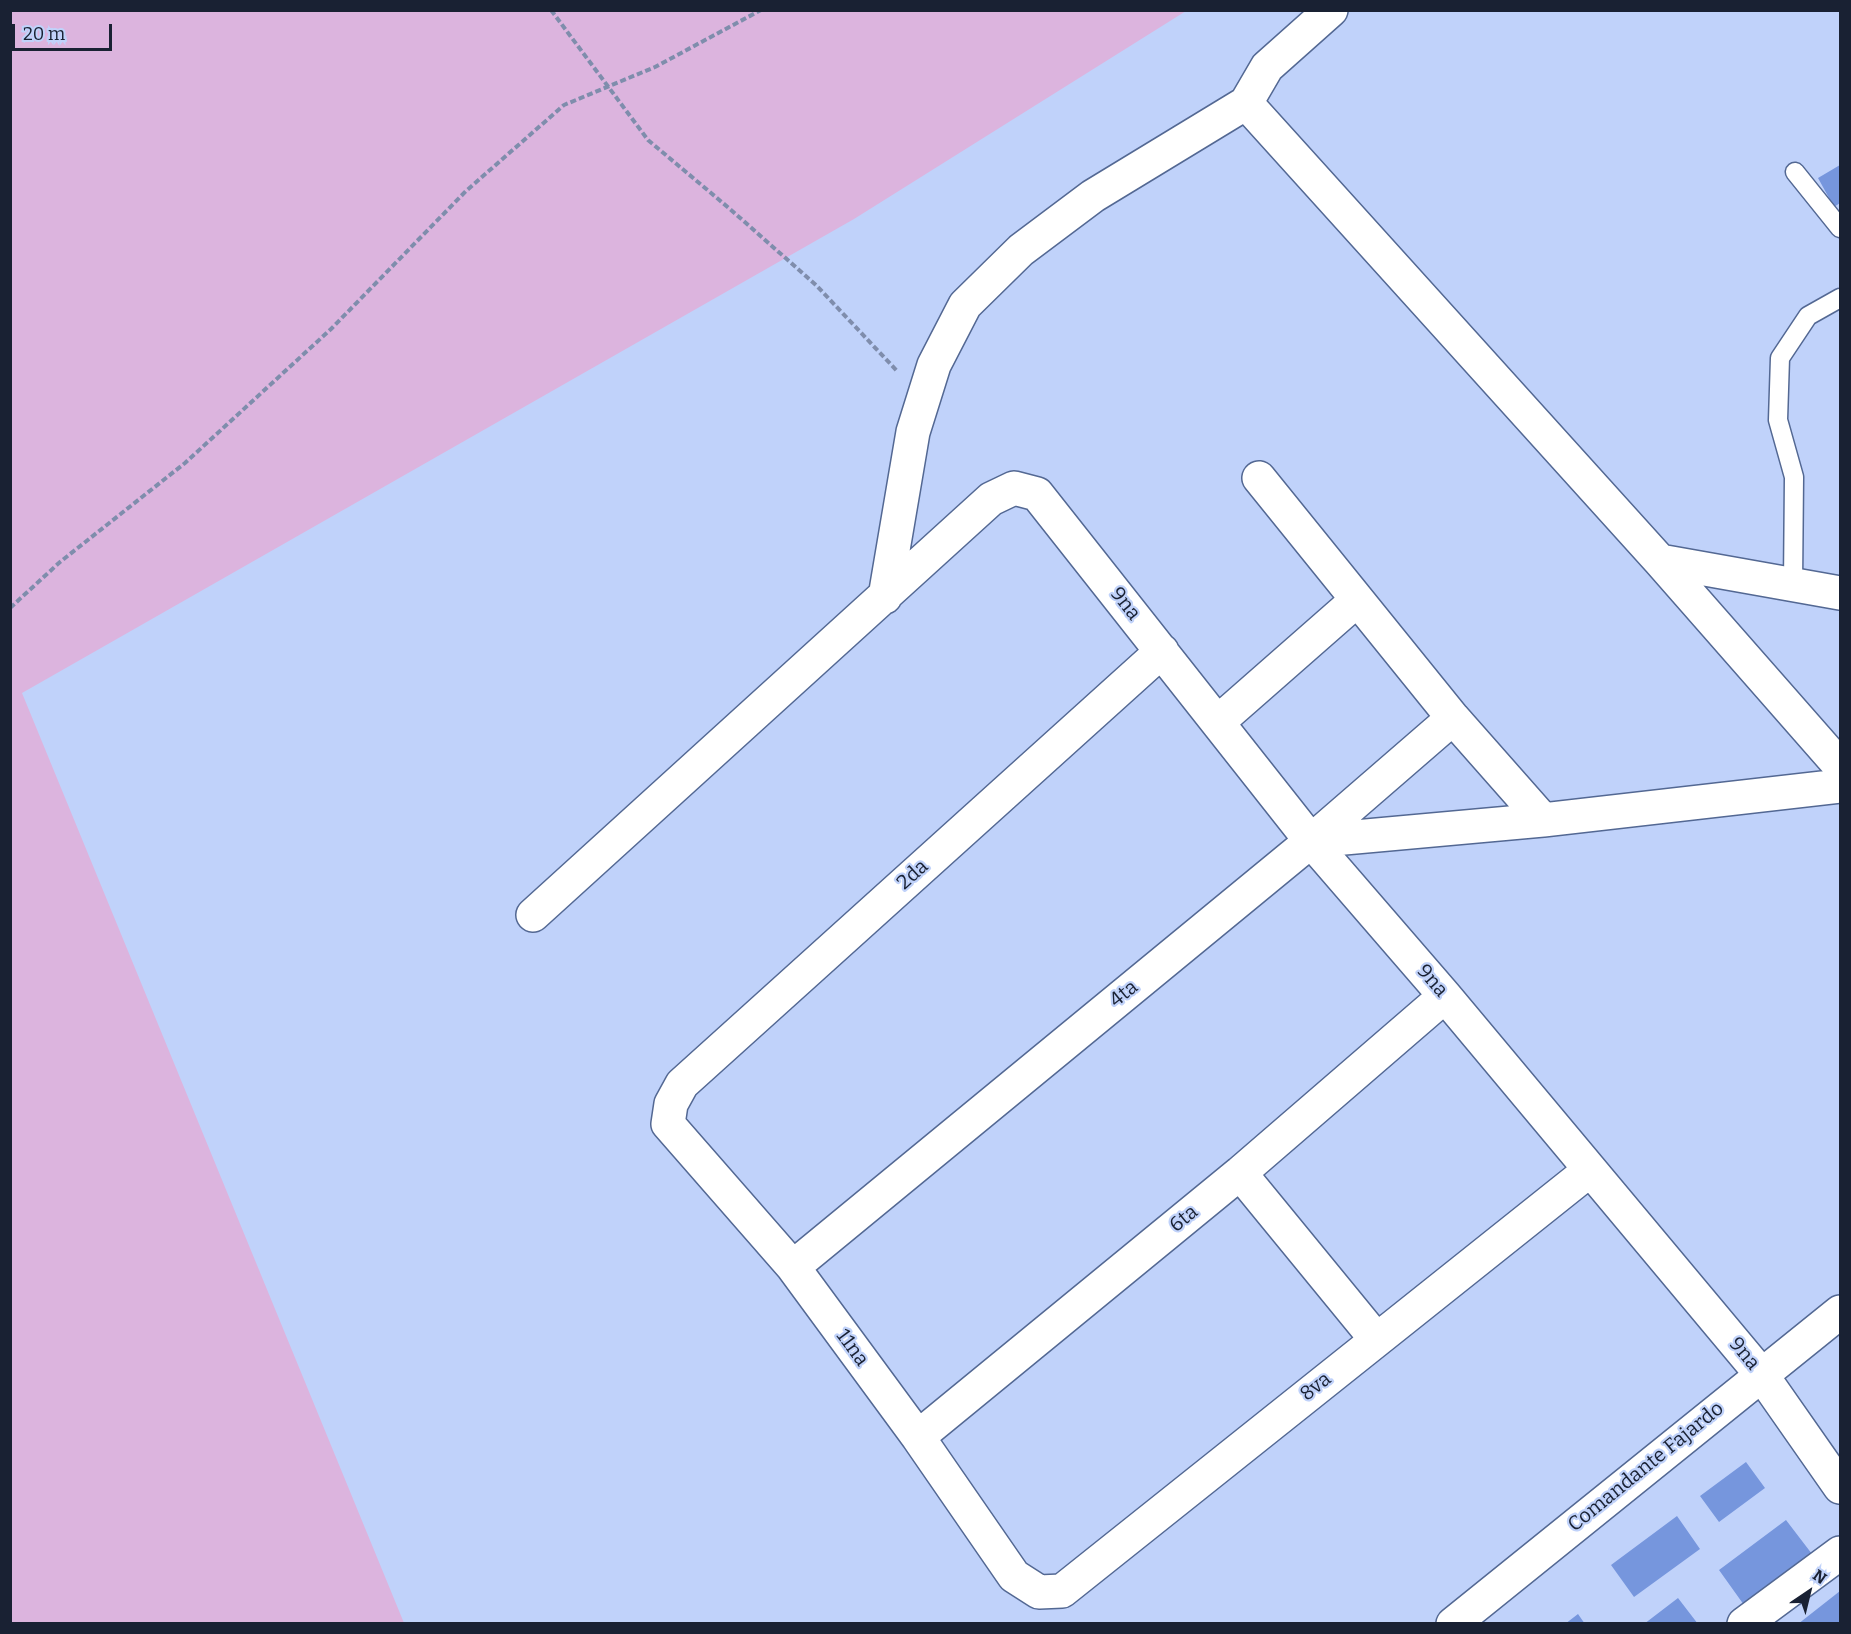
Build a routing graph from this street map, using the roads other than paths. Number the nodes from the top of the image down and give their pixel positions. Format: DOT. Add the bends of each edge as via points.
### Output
graph roads {
  1 [pos="1331,10"];
  2 [pos="1246,104"];
  3 [pos="1795,172"];
  4 [pos="1840,228"];
  5 [pos="1840,298"];
  6 [pos="1258,478"];
  7 [pos="1660,561"];
  8 [pos="1793,584"];
  9 [pos="1840,593"];
  10 [pos="885,597"];
  11 [pos="1357,600"];
  12 [pos="1162,651"];
  13 [pos="1453,718"];
  14 [pos="1218,722"];
  15 [pos="1840,766"];
  16 [pos="1840,786"];
  17 [pos="1543,820"];
  18 [pos="1311,841"];
  19 [pos="533,915"];
  20 [pos="1445,996"];
  21 [pos="671,1104"];
  22 [pos="1590,1170"];
  23 [pos="1240,1173"];
  24 [pos="793,1267"];
  25 [pos="1840,1312"];
  26 [pos="1376,1339"];
  27 [pos="1761,1374"];
  28 [pos="918,1437"];
  29 [pos="1840,1487"];
  30 [pos="1840,1553"];
  31 [pos="1039,1592"];
  32 [pos="1453,1623"];
  33 [pos="1744,1623"];
  1 -- 2 [label="street" via="1267,67"];
  2 -- 7 [label="street"];
  2 -- 10 [label="street" via="1093,196 1021,250 965,305 934,365 912,432"];
  3 -- 4 [label="lane"];
  5 -- 8 [label="lane" via="1808,316 1780,358 1778,420 1794,477"];
  6 -- 11 [label="street"];
  7 -- 8 [label="street"];
  7 -- 15 [label="street"];
  8 -- 9 [label="street"];
  10 -- 12 [label="street, 9na" via="991,499 1014,488 1037,494"];
  10 -- 19 [label="street"];
  11 -- 13 [label="street"];
  11 -- 14 [label="street"];
  12 -- 14 [label="street, 9na"];
  12 -- 21 [label="street, 2da" via="682,1084"];
  13 -- 17 [label="street"];
  13 -- 18 [label="street, 4ta"];
  14 -- 18 [label="street, 9na"];
  16 -- 17 [label="street"];
  17 -- 18 [label="street"];
  18 -- 20 [label="street, 9na"];
  18 -- 24 [label="street, 4ta"];
  20 -- 22 [label="street, 9na"];
  20 -- 23 [label="street, 6ta"];
  21 -- 24 [label="street, 11na" via="668,1124"];
  22 -- 26 [label="street, 8va"];
  22 -- 27 [label="street, 9na"];
  23 -- 26 [label="street"];
  23 -- 28 [label="street, 6ta"];
  24 -- 28 [label="street, 11na"];
  25 -- 27 [label="street, Comandante Fajardo"];
  26 -- 31 [label="street, 8va" via="1062,1591"];
  27 -- 29 [label="street, 9na"];
  27 -- 32 [label="street, Comandante Fajardo"];
  28 -- 31 [label="street, 11na" via="1014,1576"];
  30 -- 33 [label="street"];
}
